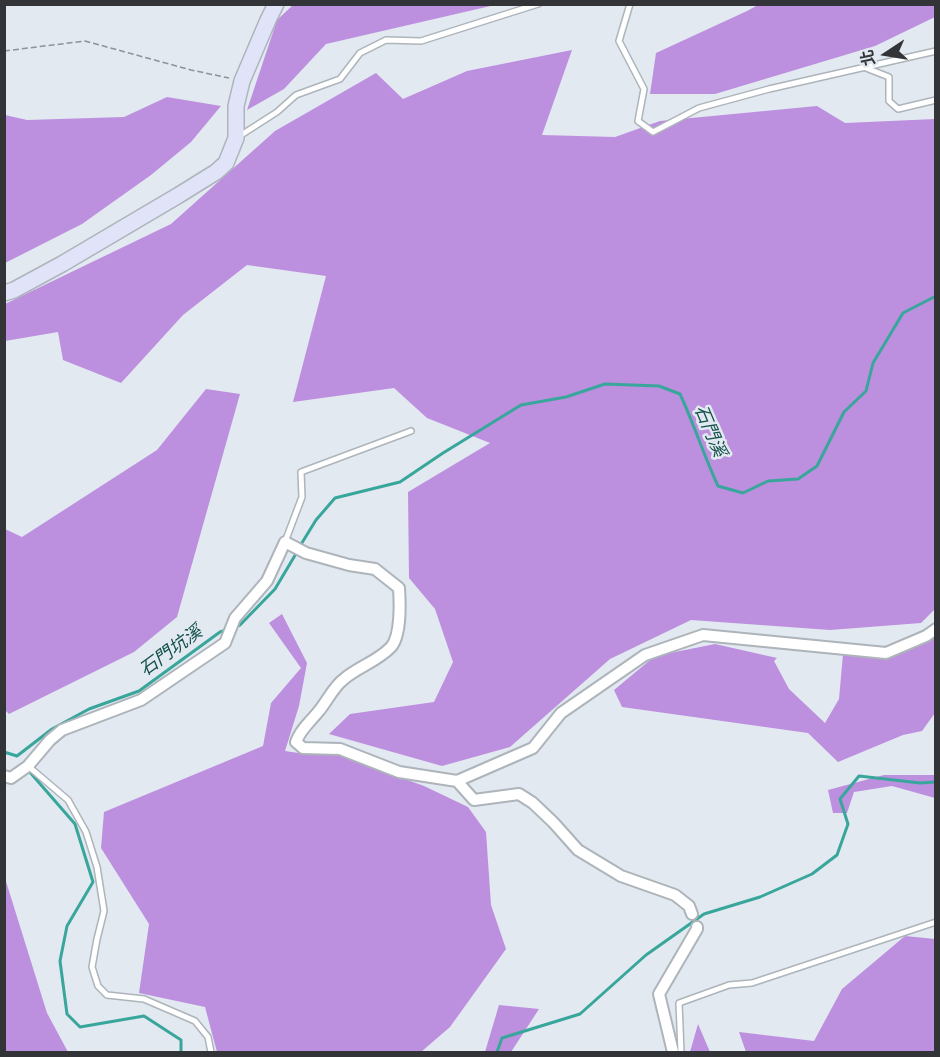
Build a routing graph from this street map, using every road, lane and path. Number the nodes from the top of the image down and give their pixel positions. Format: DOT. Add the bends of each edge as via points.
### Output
graph roads {
  1 [pos="276,4"];
  2 [pos="538,4"];
  3 [pos="630,4"];
  4 [pos="4,51"];
  5 [pos="936,51"];
  6 [pos="866,68"];
  7 [pos="242,81"];
  8 [pos="936,100"];
  9 [pos="236,138"];
  10 [pos="4,293"];
  11 [pos="411,431"];
  12 [pos="289,544"];
  13 [pos="936,629"];
  14 [pos="26,768"];
  15 [pos="4,776"];
  16 [pos="457,781"];
  17 [pos="692,914"];
  18 [pos="936,922"];
  19 [pos="697,927"];
  20 [pos="211,1053"];
  21 [pos="672,1053"];
  22 [pos="681,1053"];
  1 -- 7 [label="street"];
  2 -- 9 [label="lane" via="421,40 386,40 360,54 340,79 296,95"];
  3 -- 6 [label="lane" via="619,41 644,89 638,121 653,132 699,108"];
  4 -- 7 [label="path" via="85,41"];
  5 -- 6 [label="lane"];
  6 -- 8 [label="lane" via="889,77 889,101 898,109"];
  7 -- 9 [label="street" via="236,106"];
  9 -- 10 [label="street" via="225,163 216,172 62,264"];
  11 -- 12 [label="lane" via="302,472 303,497"];
  12 -- 14 [label="street" via="267,581 235,618 225,643 141,700 62,730"];
  12 -- 16 [label="street" via="349,566 375,569 399,588 400,602 392,646 342,680 296,742 303,748 340,749 399,772"];
  13 -- 16 [label="street" via="886,653 703,635 645,655 561,713 532,748"];
  14 -- 15 [label="street" via="11,778"];
  14 -- 20 [label="lane" via="68,800 89,841 104,911 92,968 98,986 107,995 144,999 195,1021 208,1037"];
  16 -- 17 [label="street" via="474,800 519,794 533,803 578,850 621,876 675,895 689,906"];
  17 -- 19 [label="lane"];
  18 -- 22 [label="lane" via="679,1003"];
  19 -- 21 [label="street" via="659,994"];
}
